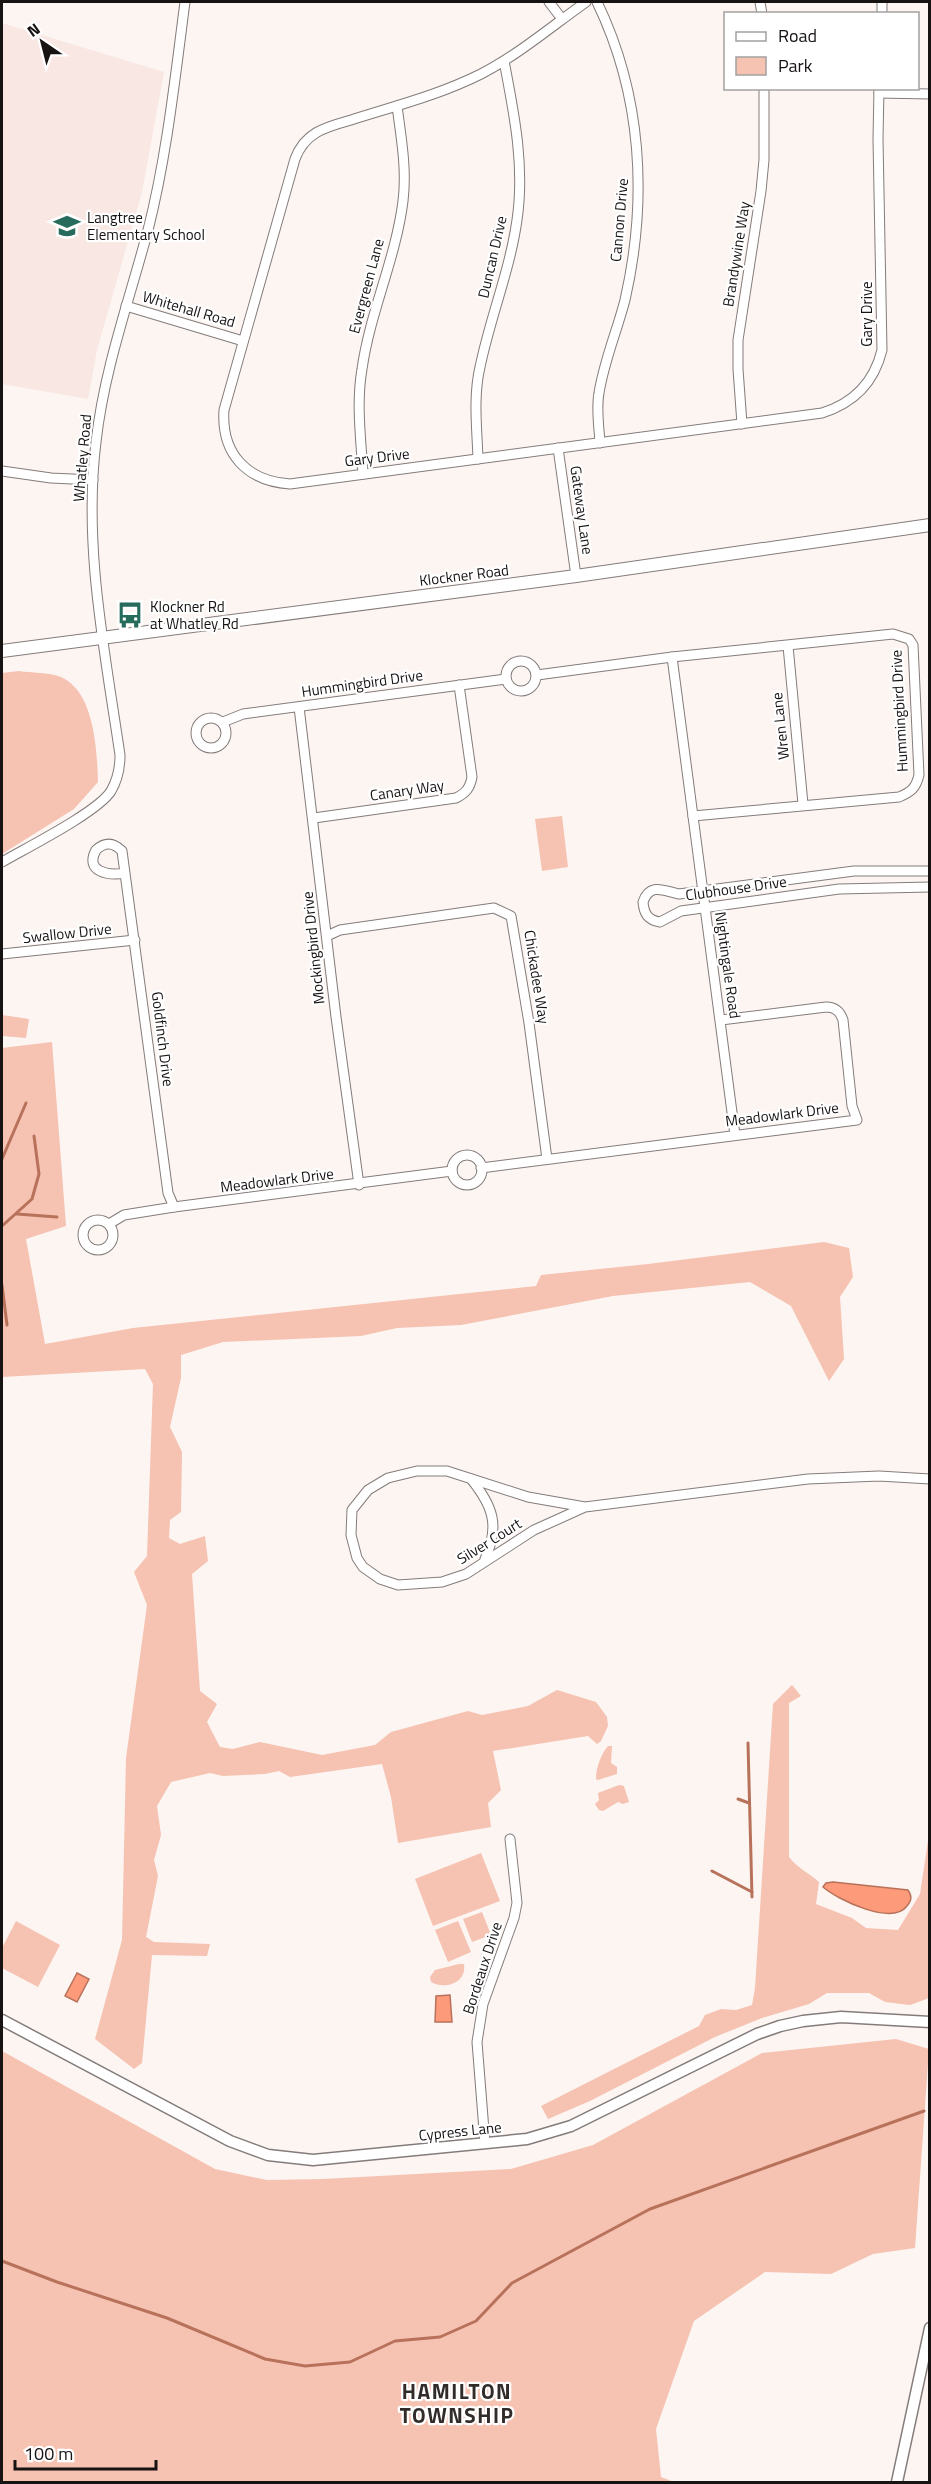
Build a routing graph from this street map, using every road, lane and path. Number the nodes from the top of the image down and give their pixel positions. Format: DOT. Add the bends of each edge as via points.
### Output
graph roads {
  1 [pos="185,2"];
  2 [pos="549,2"];
  3 [pos="586,2"];
  4 [pos="597,2"];
  5 [pos="562,19"];
  6 [pos="504,60"];
  7 [pos="764,90"];
  8 [pos="879,91"];
  9 [pos="930,94"];
  10 [pos="397,106"];
  11 [pos="126,306"];
  12 [pos="243,341"];
  13 [pos="742,424"];
  14 [pos="600,443"];
  15 [pos="558,448"];
  16 [pos="478,459"];
  17 [pos="2,471"];
  18 [pos="363,474"];
  19 [pos="93,480"];
  20 [pos="928,526"];
  21 [pos="576,576"];
  22 [pos="103,638"];
  23 [pos="788,646"];
  24 [pos="2,651"];
  25 [pos="672,657"];
  26 [pos="537,675"];
  27 [pos="506,679"];
  28 [pos="459,685"];
  29 [pos="299,707"];
  30 [pos="222,722"];
  31 [pos="803,804"];
  32 [pos="693,816"];
  33 [pos="314,818"];
  34 [pos="2,862"];
  35 [pos="914,870"];
  36 [pos="930,871"];
  37 [pos="125,873"];
  38 [pos="913,887"];
  39 [pos="930,887"];
  40 [pos="703,891"];
  41 [pos="705,907"];
  42 [pos="327,936"];
  43 [pos="135,940"];
  44 [pos="2,954"];
  45 [pos="721,1020"];
  46 [pos="735,1135"];
  47 [pos="547,1159"];
  48 [pos="482,1168"];
  49 [pos="452,1172"];
  50 [pos="358,1185"];
  51 [pos="174,1207"];
  52 [pos="109,1224"];
  53 [pos="471,1479"];
  54 [pos="930,1479"];
  55 [pos="585,1507"];
  56 [pos="484,1560"];
  57 [pos="510,1839"];
  58 [pos="2,2020"];
  59 [pos="930,2022"];
  60 [pos="485,2143"];
  61 [pos="930,2328"];
  62 [pos="897,2482"];
  1 -- 11 [label="street, Whatley Road" via="160,176"];
  2 -- 5 [label="street"];
  3 -- 5 [label="street, Gary Drive"];
  4 -- 14 [label="street, Cannon Drive" via="625,73 636,132 639,180 625,300 599,393"];
  5 -- 6 [label="street, Gary Drive"];
  6 -- 10 [label="street, Gary Drive" via="455,86"];
  6 -- 16 [label="street, Duncan Drive" via="519,145 520,196 512,247 480,366 476,405"];
  7 -- 13 [label="street, Brandywine Way" via="764,170 738,340"];
  8 -- 9 [label="street"];
  8 -- 13 [label="street, Gary Drive" via="882,337 878,363 866,387 835,409"];
  10 -- 12 [label="street, Gary Drive" via="321,129 304,142 295,159"];
  10 -- 18 [label="street, Evergreen Lane" via="404,160 403,201 361,372"];
  11 -- 12 [label="street, Whitehall Road"];
  11 -- 19 [label="street, Whatley Road" via="102,400"];
  12 -- 18 [label="street, Gary Drive" via="223,422 229,446 243,466 265,480 290,484"];
  13 -- 14 [label="street, Gary Drive"];
  14 -- 15 [label="street, Gary Drive"];
  15 -- 16 [label="street, Gary Drive"];
  15 -- 21 [label="street, Gateway Lane"];
  16 -- 18 [label="street, Gary Drive"];
  17 -- 19 [label="street"];
  19 -- 22 [label="street, Whatley Road" via="93,537"];
  20 -- 21 [label="main road, Klockner Road"];
  21 -- 22 [label="main road, Klockner Road"];
  22 -- 24 [label="main road, Klockner Road"];
  22 -- 34 [label="street, Whatley Road" via="120,755 116,780 104,800 92,809"];
  23 -- 25 [label="street, Hummingbird Drive"];
  23 -- 31 [label="street, Wren Lane"];
  23 -- 31 [label="street, Hummingbird Drive" via="893,634 909,639 913,645 917,785 899,797"];
  25 -- 26 [label="street, Hummingbird Drive"];
  25 -- 32 [label="street, Nightingale Road"];
  26 -- 27 [label="street, Hummingbird Drive" via="534,685 526,691 511,688"];
  26 -- 27 [label="street" via="530,663 519,660 507,669"];
  27 -- 28 [label="street, Hummingbird Drive"];
  28 -- 29 [label="street, Hummingbird Drive"];
  28 -- 33 [label="street, Canary Way" via="472,777 462,795"];
  29 -- 30 [label="street, Hummingbird Drive" via="243,714"];
  29 -- 33 [label="street, Mockingbird Drive"];
  31 -- 32 [label="street, Hummingbird Drive"];
  32 -- 40 [label="street, Nightingale Road"];
  33 -- 42 [label="street, Mockingbird Drive"];
  35 -- 36 [label="street, Clubhouse Drive"];
  35 -- 38 [label="street"];
  35 -- 40 [label="street, Clubhouse Drive" via="854,871"];
  37 -- 43 [label="street, Goldfinch Drive"];
  38 -- 39 [label="street, Clubhouse Drive"];
  38 -- 41 [label="street, Clubhouse Drive" via="839,889"];
  40 -- 41 [label="street, Nightingale Road"];
  40 -- 41 [label="street, Clubhouse Drive" via="679,894 658,888 645,896 643,908 652,921 660,922 681,911"];
  41 -- 45 [label="street, Nightingale Road"];
  42 -- 47 [label="street, Chickadee Way" via="340,930 494,908 511,916 530,1023"];
  42 -- 50 [label="street, Mockingbird Drive"];
  43 -- 44 [label="street, Swallow Drive"];
  43 -- 51 [label="street, Goldfinch Drive" via="168,1193"];
  45 -- 46 [label="street, Nightingale Road"];
  45 -- 46 [label="street, Meadowlark Drive" via="836,1009 843,1020 852,1106 857,1120"];
  46 -- 47 [label="street, Meadowlark Drive"];
  47 -- 48 [label="street, Meadowlark Drive"];
  48 -- 49 [label="street, Meadowlark Drive" via="477,1181 468,1184 459,1183"];
  48 -- 49 [label="street" via="474,1156 465,1155 456,1159"];
  49 -- 50 [label="street, Meadowlark Drive"];
  50 -- 51 [label="street, Meadowlark Drive"];
  51 -- 52 [label="street, Meadowlark Drive" via="124,1215"];
  53 -- 55 [label="street, Silver Court" via="528,1497"];
  53 -- 56 [label="street" via="492,1513 493,1538"];
  53 -- 56 [label="street, Silver Court" via="433,1470 402,1474 377,1483 352,1510 351,1534 363,1568 380,1580 398,1585 458,1578"];
  54 -- 55 [label="street, Silver Court" via="808,1479"];
  55 -- 56 [label="street, Silver Court" via="534,1530"];
  57 -- 60 [label="street, Bordeaux Drive" via="517,1903 483,2004 477,2042"];
  58 -- 60 [label="street, Cypress Lane" via="230,2141 268,2155 313,2160"];
  59 -- 60 [label="street, Cypress Lane" via="841,2017 780,2026 571,2126 526,2139"];
  61 -- 62 [label="street"];
}
